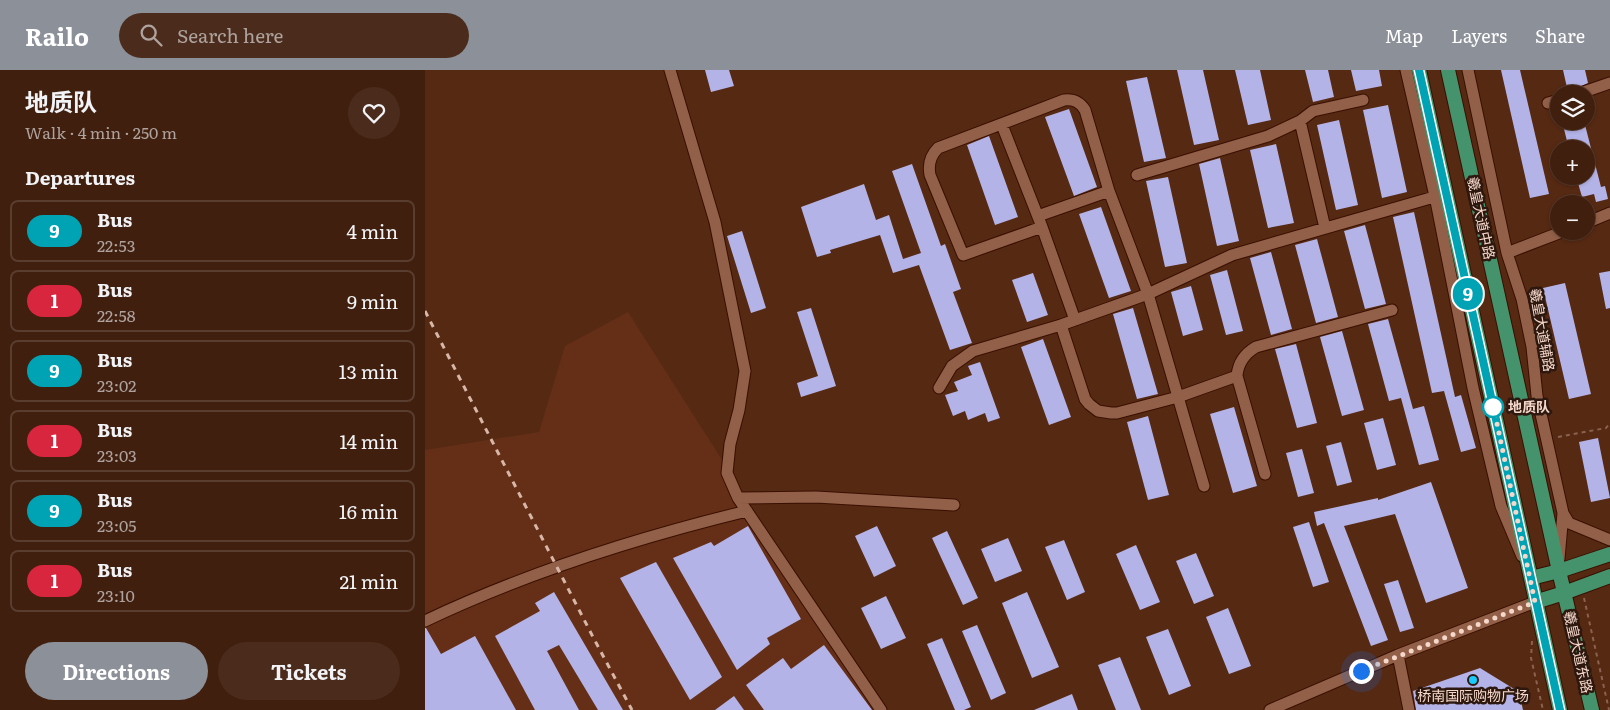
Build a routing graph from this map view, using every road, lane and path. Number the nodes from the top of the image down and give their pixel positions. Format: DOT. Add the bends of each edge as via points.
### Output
graph roads {
  1 [pos="670,70"];
  2 [pos="1405,70"];
  3 [pos="1419,70"];
  4 [pos="1448,70"];
  5 [pos="1468,70"];
  6 [pos="1610,82"];
  7 [pos="1595,88"];
  8 [pos="1363,100"];
  9 [pos="1300,121"];
  10 [pos="1002,125"];
  11 [pos="1137,176"];
  12 [pos="1109,191"];
  13 [pos="1440,195"];
  14 [pos="1610,214"];
  15 [pos="1595,220"];
  16 [pos="1040,221"];
  17 [pos="1325,228"];
  18 [pos="1550,236"];
  19 [pos="1507,253"];
  20 [pos="1148,294"];
  21 [pos="1393,310"];
  22 [pos="1075,320"];
  23 [pos="1061,325"];
  24 [pos="1237,376"];
  25 [pos="939,388"];
  26 [pos="1178,397"];
  27 [pos="1610,424"];
  28 [pos="1547,439"];
  29 [pos="1265,474"];
  30 [pos="1204,486"];
  31 [pos="737,498"];
  32 [pos="954,505"];
  33 [pos="747,511"];
  34 [pos="1563,513"];
  35 [pos="1610,540"];
  36 [pos="1610,554"];
  37 [pos="1559,571"];
  38 [pos="1610,576"];
  39 [pos="1531,578"];
  40 [pos="1581,587"];
  41 [pos="1564,594"];
  42 [pos="1535,602"];
  43 [pos="425,621"];
  44 [pos="1398,655"];
  45 [pos="881,710"];
  46 [pos="1270,710"];
  47 [pos="1409,710"];
  48 [pos="1560,710"];
  49 [pos="1592,710"];
  50 [pos="1609,710"];
  1 -- 31 [label="street" via="715,222 745,371 727,473"];
  2 -- 13 [label="street"];
  3 -- 13 [label="main road, 羲皇大道中路"];
  4 -- 37 [label="main road, 羲皇大道中路"];
  5 -- 19 [label="street, 羲皇大道辅路"];
  6 -- 7 [label="street"];
  8 -- 9 [label="street" via="1313,111"];
  9 -- 11 [label="street" via="1268,136"];
  9 -- 17 [label="street"];
  10 -- 12 [label="street" via="1064,100 1079,102 1085,110"];
  10 -- 16 [label="street"];
  10 -- 16 [label="street" via="938,148 930,160 930,175 963,255"];
  12 -- 16 [label="street"];
  12 -- 20 [label="street"];
  13 -- 17 [label="street"];
  13 -- 39 [label="main road, 羲皇大道中路"];
  14 -- 15 [label="street"];
  16 -- 22 [label="street"];
  17 -- 20 [label="street" via="1232,255"];
  18 -- 19 [label="street"];
  19 -- 28 [label="street, 羲皇大道辅路" via="1523,299 1537,396"];
  20 -- 22 [label="street"];
  20 -- 26 [label="street"];
  21 -- 24 [label="street" via="1255,347 1239,364"];
  22 -- 23 [label="street"];
  23 -- 25 [label="street" via="973,350 952,366"];
  23 -- 26 [label="street" via="1083,393 1093,408 1104,413 1117,413"];
  24 -- 26 [label="street"];
  24 -- 29 [label="street"];
  26 -- 30 [label="street"];
  27 -- 28 [label="path" via="1606,428"];
  28 -- 34 [label="street, 羲皇大道辅路"];
  31 -- 32 [label="street" via="816,497"];
  31 -- 33 [label="street"];
  33 -- 43 [label="street" via="673,529 600,552 518,581"];
  33 -- 45 [label="street"];
  34 -- 35 [label="street" via="1569,523"];
  34 -- 37 [label="street, 羲皇大道辅路"];
  36 -- 37 [label="main road"];
  37 -- 39 [label="main road"];
  37 -- 41 [label="main road, 羲皇大道中路"];
  38 -- 40 [label="main road"];
  39 -- 42 [label="main road, 羲皇大道中路"];
  40 -- 41 [label="main road"];
  40 -- 50 [label="path"];
  41 -- 42 [label="main road"];
  41 -- 49 [label="main road, 羲皇大道东路"];
  42 -- 44 [label="street"];
  42 -- 48 [label="main road"];
  44 -- 46 [label="street"];
  44 -- 47 [label="street"];
}
